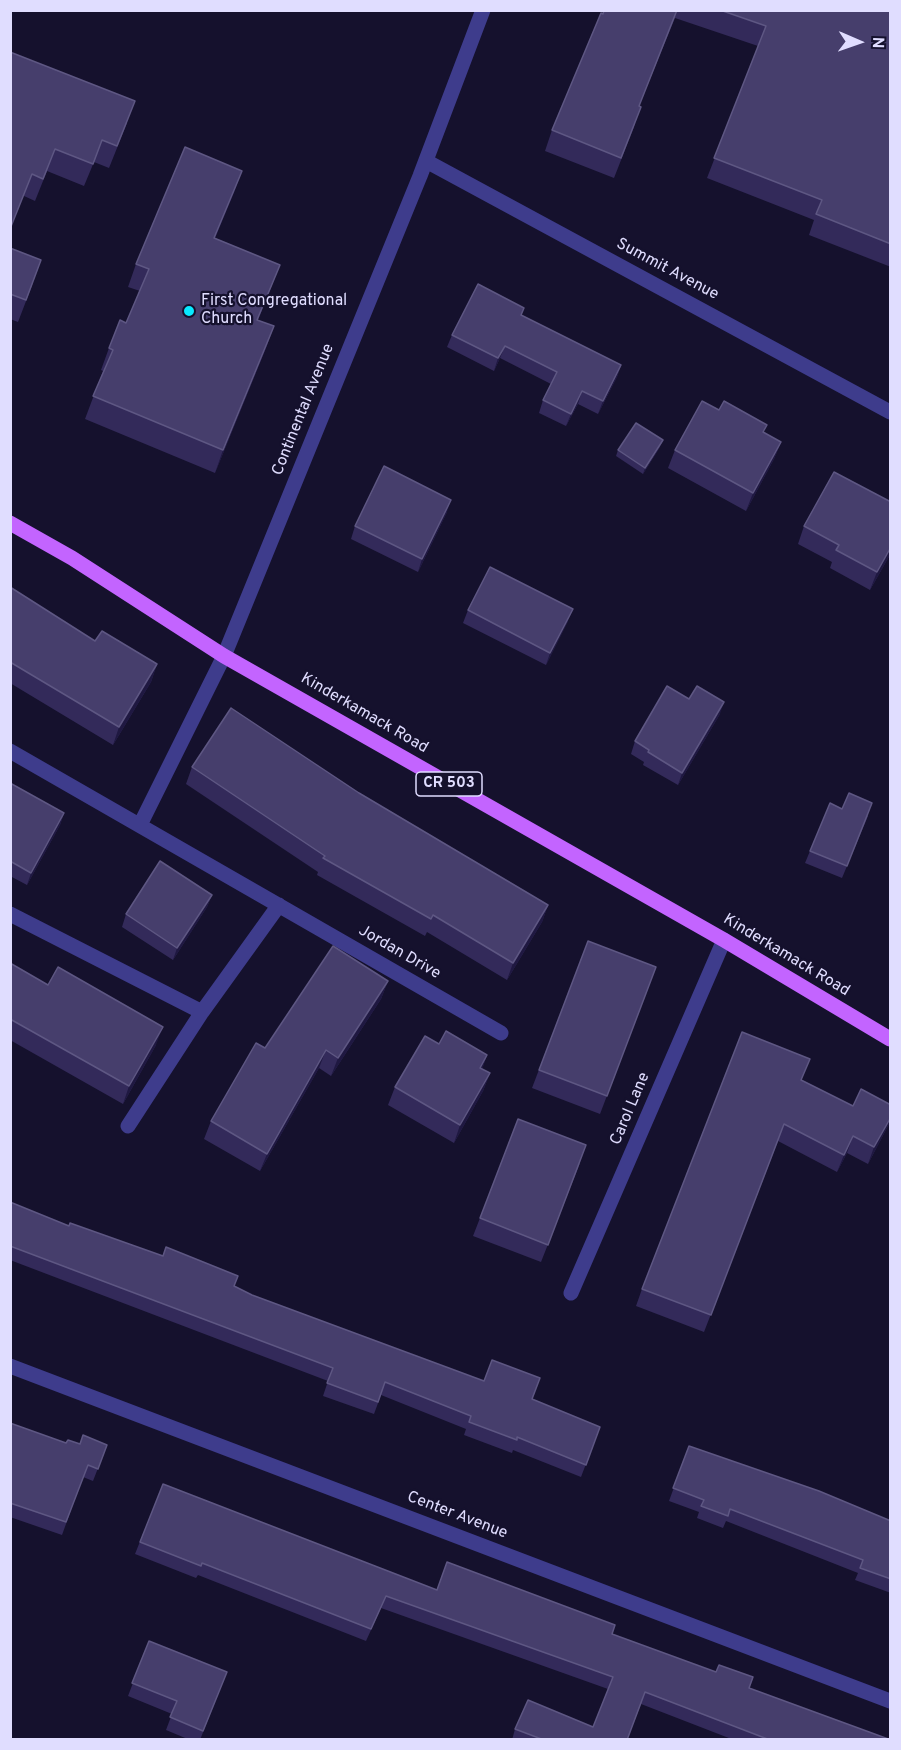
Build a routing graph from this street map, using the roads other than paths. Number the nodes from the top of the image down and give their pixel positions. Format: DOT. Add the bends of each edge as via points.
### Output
graph roads {
  1 [pos="483,10"];
  2 [pos="426,161"];
  3 [pos="891,412"];
  4 [pos="10,523"];
  5 [pos="224,656"];
  6 [pos="10,751"];
  7 [pos="140,825"];
  8 [pos="279,905"];
  9 [pos="10,914"];
  10 [pos="724,940"];
  11 [pos="202,1012"];
  12 [pos="501,1033"];
  13 [pos="891,1039"];
  14 [pos="128,1126"];
  15 [pos="570,1293"];
  16 [pos="10,1366"];
  17 [pos="891,1701"];
  1 -- 2 [label="street, Continental Avenue"];
  2 -- 3 [label="street, Summit Avenue"];
  2 -- 5 [label="street, Continental Avenue"];
  4 -- 5 [label="main road, Kinderkamack Road / CR 503" via="72,558"];
  5 -- 7 [label="street"];
  5 -- 10 [label="main road, Kinderkamack Road / CR 503"];
  6 -- 7 [label="street, Jordan Drive"];
  7 -- 8 [label="street, Jordan Drive"];
  8 -- 11 [label="street"];
  8 -- 12 [label="street, Jordan Drive"];
  9 -- 11 [label="street"];
  10 -- 13 [label="main road, Kinderkamack Road / CR 503"];
  10 -- 15 [label="street, Carol Lane"];
  11 -- 14 [label="street"];
  16 -- 17 [label="street, Center Avenue"];
}
